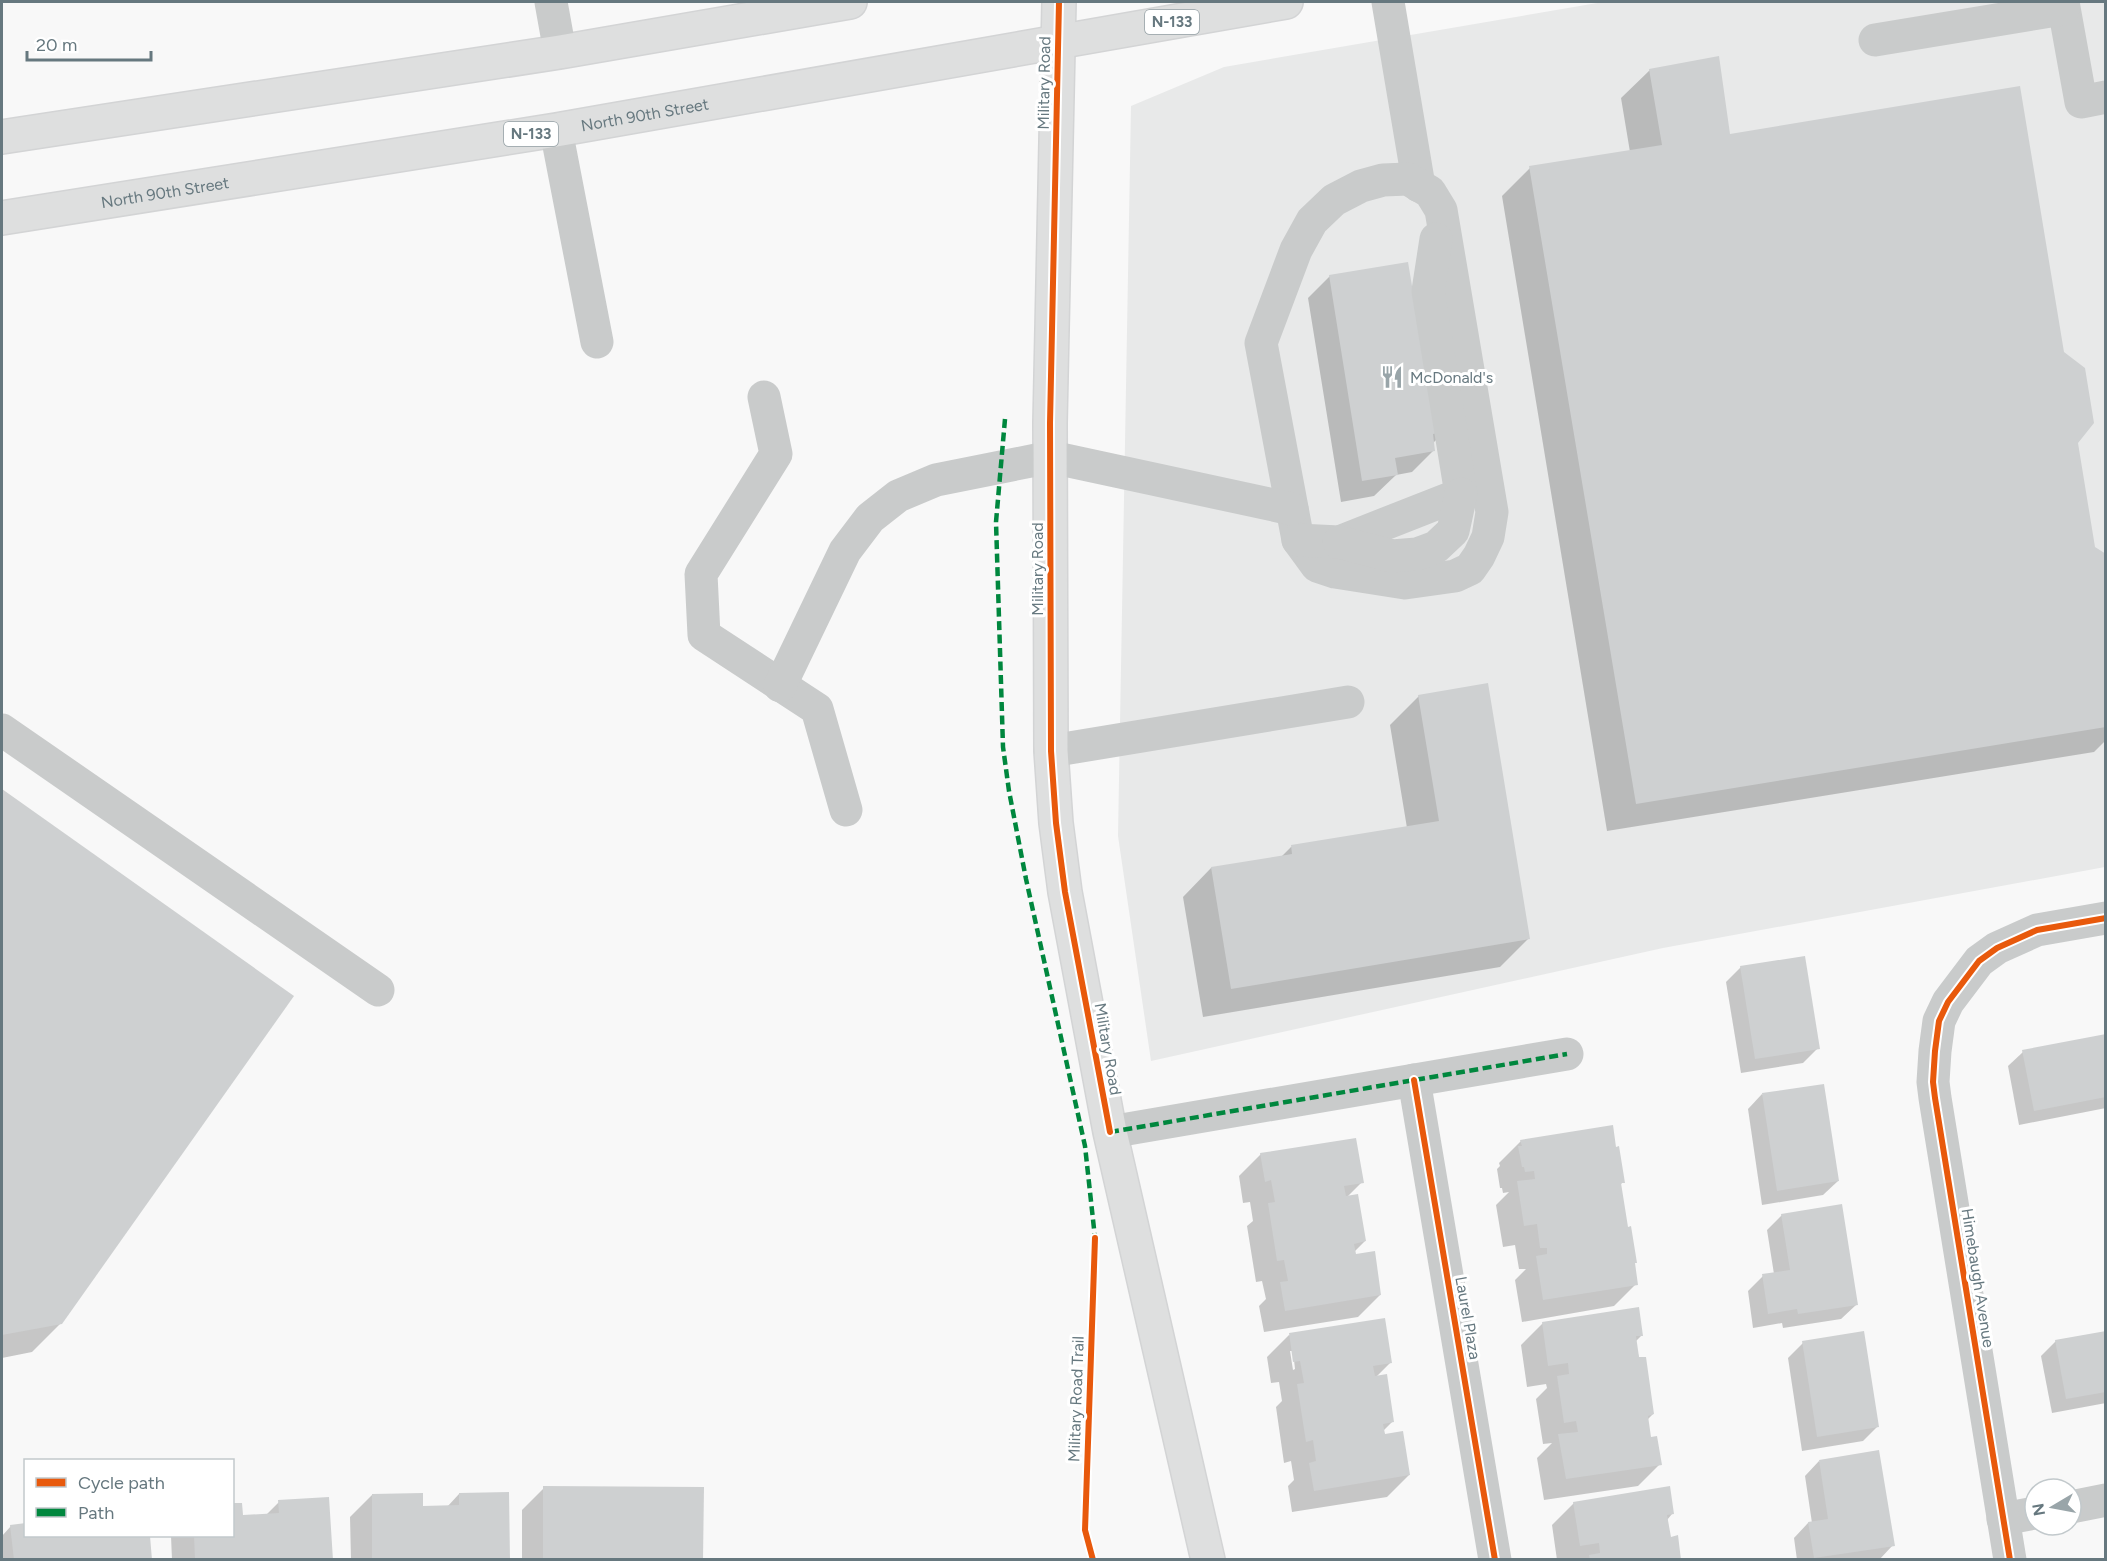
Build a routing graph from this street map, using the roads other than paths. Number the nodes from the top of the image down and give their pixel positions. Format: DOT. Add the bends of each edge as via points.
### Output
graph roads {
  1 [pos="551,2"];
  2 [pos="850,2"];
  3 [pos="1059,2"];
  4 [pos="1286,2"];
  5 [pos="1388,2"];
  6 [pos="2060,4"];
  7 [pos="764,9"];
  8 [pos="1875,40"];
  9 [pos="1059,43"];
  10 [pos="560,52"];
  11 [pos="2106,97"];
  12 [pos="556,130"];
  13 [pos="2,137"];
  14 [pos="1419,186"];
  15 [pos="1441,210"];
  16 [pos="2,218"];
  17 [pos="597,342"];
  18 [pos="764,397"];
  19 [pos="1051,457"];
  20 [pos="1295,525"];
  21 [pos="780,686"];
  22 [pos="1348,702"];
  23 [pos="2,730"];
  24 [pos="1051,751"];
  25 [pos="846,810"];
  26 [pos="2106,918"];
  27 [pos="378,990"];
  28 [pos="1567,1054"];
  29 [pos="1414,1080"];
  30 [pos="1110,1132"];
  31 [pos="2106,1500"];
  32 [pos="2083,1505"];
  33 [pos="2023,1515"];
  34 [pos="2003,1519"];
  35 [pos="1208,1560"];
  36 [pos="1495,1560"];
  37 [pos="2010,1560"];
  1 -- 10 [label="street"];
  2 -- 7 [label="main road"];
  3 -- 9 [label="main road, Military Road"];
  4 -- 9 [label="main road, North 90th Street / N-133"];
  5 -- 14 [label="street"];
  6 -- 8 [label="street"];
  6 -- 11 [label="street" via="2081,102"];
  7 -- 10 [label="main road"];
  9 -- 12 [label="main road, North 90th Street / N-133"];
  9 -- 19 [label="main road, Military Road"];
  10 -- 13 [label="main road"];
  12 -- 16 [label="main road, North 90th Street / N-133"];
  12 -- 17 [label="street"];
  14 -- 15 [label="street" via="1430,192"];
  14 -- 20 [label="street" via="1408,179 1361,186 1334,200 1312,221 1296,250 1261,343"];
  15 -- 20 [label="street" via="1428,291 1461,494 1340,542"];
  15 -- 20 [label="street" via="1492,512 1488,537 1470,569 1455,576 1405,582 1317,566"];
  18 -- 21 [label="street" via="776,454 701,574 703,625 704,635"];
  19 -- 20 [label="street"];
  19 -- 21 [label="street" via="936,480 898,496 870,518 845,551"];
  19 -- 24 [label="main road, Military Road"];
  21 -- 25 [label="street" via="816,710"];
  22 -- 24 [label="street"];
  23 -- 27 [label="street"];
  24 -- 30 [label="main road, Military Road" via="1065,892"];
  26 -- 34 [label="street, Himebaugh Avenue" via="2037,930 1997,948 1979,961 1948,1002 1939,1022 1935,1098"];
  28 -- 29 [label="street"];
  29 -- 30 [label="street"];
  29 -- 36 [label="street, Laurel Plaza"];
  30 -- 35 [label="main road, Military Road"];
  31 -- 32 [label="street"];
  33 -- 34 [label="street"];
  34 -- 37 [label="street, Himebaugh Avenue"];
}
